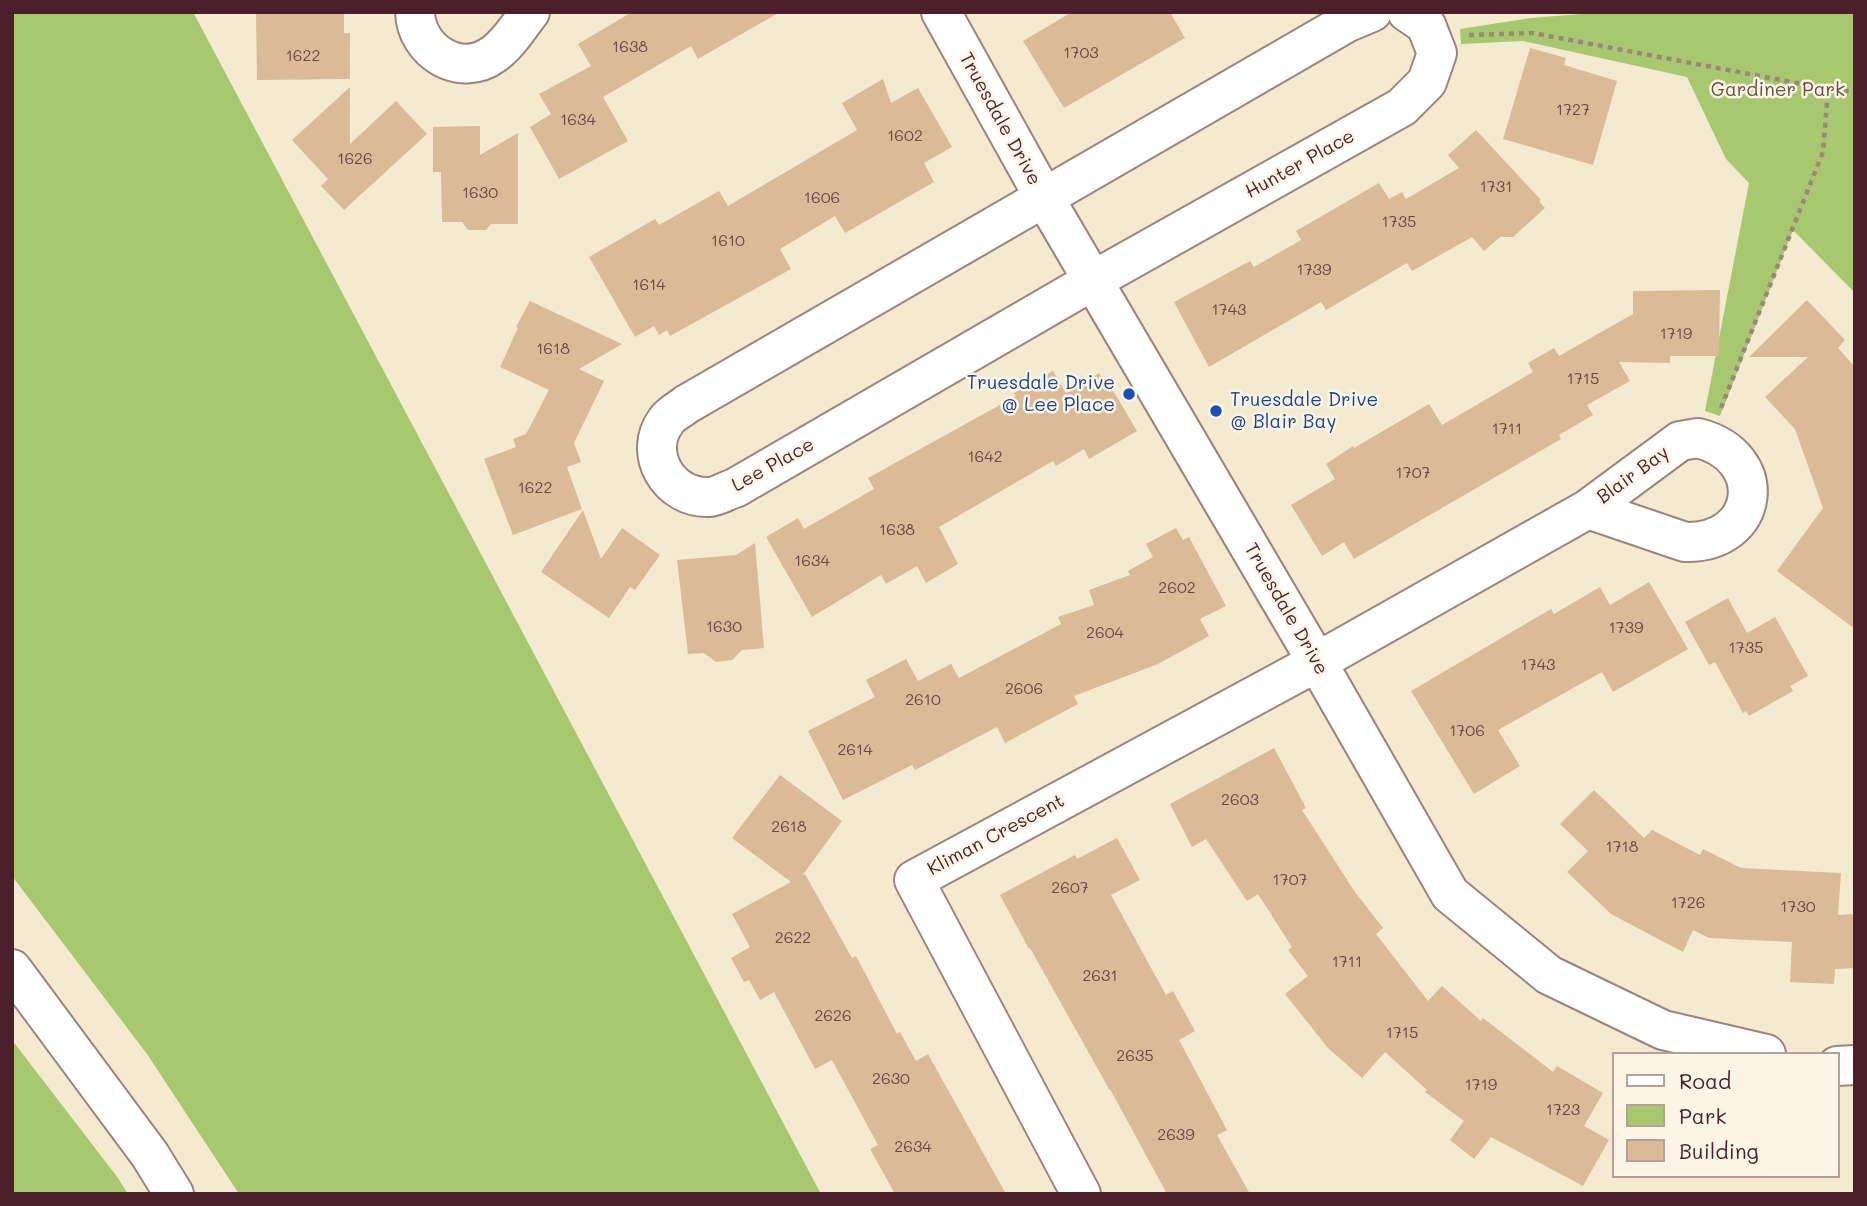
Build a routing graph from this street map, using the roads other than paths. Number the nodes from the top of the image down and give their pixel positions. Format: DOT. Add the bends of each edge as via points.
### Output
graph roads {
  1 [pos="415,12"];
  2 [pos="530,12"];
  3 [pos="940,12"];
  4 [pos="1371,12"];
  5 [pos="1407,12"];
  6 [pos="1045,199"];
  7 [pos="1094,280"];
  8 [pos="1588,509"];
  9 [pos="1317,662"];
  10 [pos="12,968"];
  11 [pos="1757,1052"];
  12 [pos="174,1194"];
  13 [pos="1081,1194"];
  1 -- 2 [label="main road" via="421,38 431,51 461,63 492,56"];
  3 -- 6 [label="main road, Truesdale Drive"];
  4 -- 6 [label="main road"];
  5 -- 7 [label="main road, Hunter Place" via="1426,25 1437,53 1427,82 1402,107"];
  6 -- 7 [label="main road, Truesdale Drive"];
  6 -- 7 [label="main road, Lee Place" via="687,404 666,420 655,445 662,474 683,492 709,497 734,488"];
  7 -- 9 [label="main road, Truesdale Drive"];
  8 -- 8 [label="main road, Blair Bay" via="1680,441 1698,438 1731,452 1747,484 1747,501 1731,529 1701,543 1685,542"];
  8 -- 9 [label="main road, Blair Bay"];
  9 -- 11 [label="main road, Truesdale Drive" via="1450,894 1549,975 1663,1030"];
  9 -- 13 [label="main road, Kliman Crescent" via="914,880"];
  10 -- 12 [label="main road"];
}
